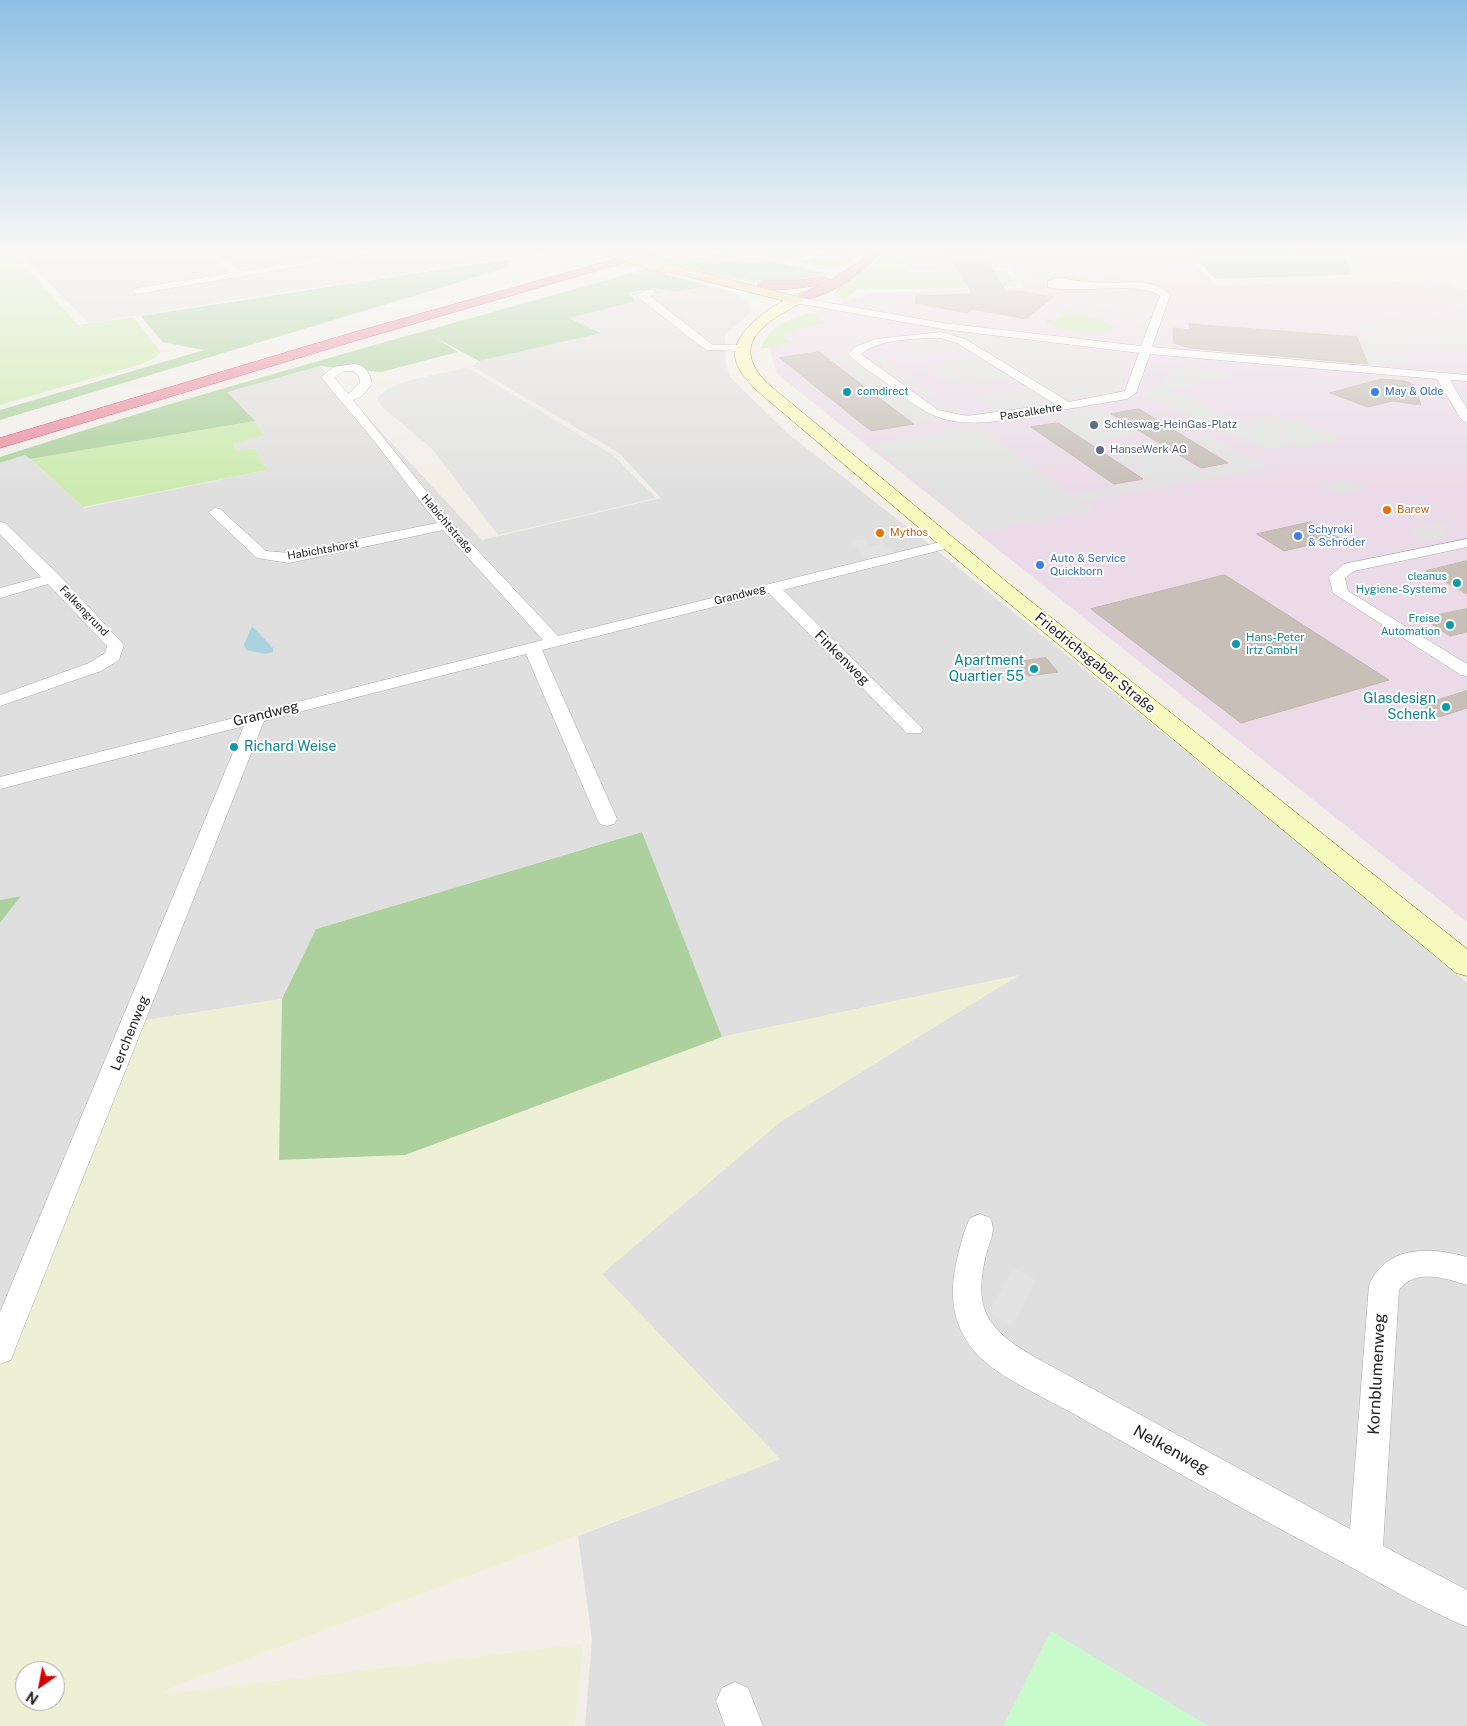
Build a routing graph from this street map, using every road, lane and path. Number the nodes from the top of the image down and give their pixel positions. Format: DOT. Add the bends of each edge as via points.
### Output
graph roads {
  1 [pos="342,331"];
  2 [pos="376,331"];
  3 [pos="688,331"];
  4 [pos="752,331"];
  5 [pos="982,331"];
  6 [pos="1153,331"];
  7 [pos="742,348"];
  8 [pos="1146,351"];
  9 [pos="1441,375"];
  10 [pos="1467,378"];
  11 [pos="348,399"];
  12 [pos="1068,406"];
  13 [pos="1467,419"];
  14 [pos="0,431"];
  15 [pos="0,443"];
  16 [pos="215,512"];
  17 [pos="446,525"];
  18 [pos="0,526"];
  19 [pos="1467,543"];
  20 [pos="948,544"];
  21 [pos="53,578"];
  22 [pos="771,587"];
  23 [pos="0,593"];
  24 [pos="554,642"];
  25 [pos="532,648"];
  26 [pos="1467,671"];
  27 [pos="0,701"];
  28 [pos="257,716"];
  29 [pos="914,730"];
  30 [pos="2,780"];
  31 [pos="607,819"];
  32 [pos="1467,965"];
  33 [pos="980,1226"];
  34 [pos="1467,1271"];
  35 [pos="0,1349"];
  36 [pos="1365,1556"];
  37 [pos="1467,1609"];
  1 -- 14 [label="highway"];
  2 -- 15 [label="highway"];
  3 -- 7 [label="street" via="710,348"];
  4 -- 7 [label="main road"];
  5 -- 8 [label="street"];
  6 -- 8 [label="street"];
  7 -- 20 [label="main road, Friedrichsgaber Straße" via="750,373 783,406"];
  8 -- 9 [label="street"];
  8 -- 12 [label="street" via="1130,393"];
  9 -- 10 [label="street"];
  9 -- 13 [label="street"];
  11 -- 17 [label="street, Habichtstraße"];
  12 -- 12 [label="street, Pascalkehre" via="961,341 949,337 926,335 870,343 857,348 854,354 934,413 967,420"];
  16 -- 17 [label="street, Habichtshorst" via="262,555 289,558"];
  17 -- 24 [label="street, Habichtstraße"];
  18 -- 21 [label="street, Falkengrund"];
  19 -- 26 [label="street" via="1349,567 1337,577 1341,593"];
  20 -- 22 [label="street, Grandweg"];
  20 -- 32 [label="main road, Friedrichsgaber Straße"];
  21 -- 23 [label="street"];
  21 -- 27 [label="street, Falkengrund" via="116,645 113,656 96,667"];
  22 -- 24 [label="street, Grandweg"];
  22 -- 29 [label="street, Finkenweg"];
  24 -- 25 [label="street, Grandweg"];
  25 -- 28 [label="street, Grandweg"];
  25 -- 31 [label="street"];
  28 -- 30 [label="street, Grandweg"];
  28 -- 35 [label="street, Lerchenweg"];
  33 -- 36 [label="street, Nelkenweg" via="965,1282 976,1328 987,1344 1130,1428"];
  34 -- 36 [label="street, Kornblumenweg" via="1436,1262 1418,1264 1402,1267 1391,1274 1384,1285"];
  36 -- 37 [label="street, Nelkenweg"];
}
